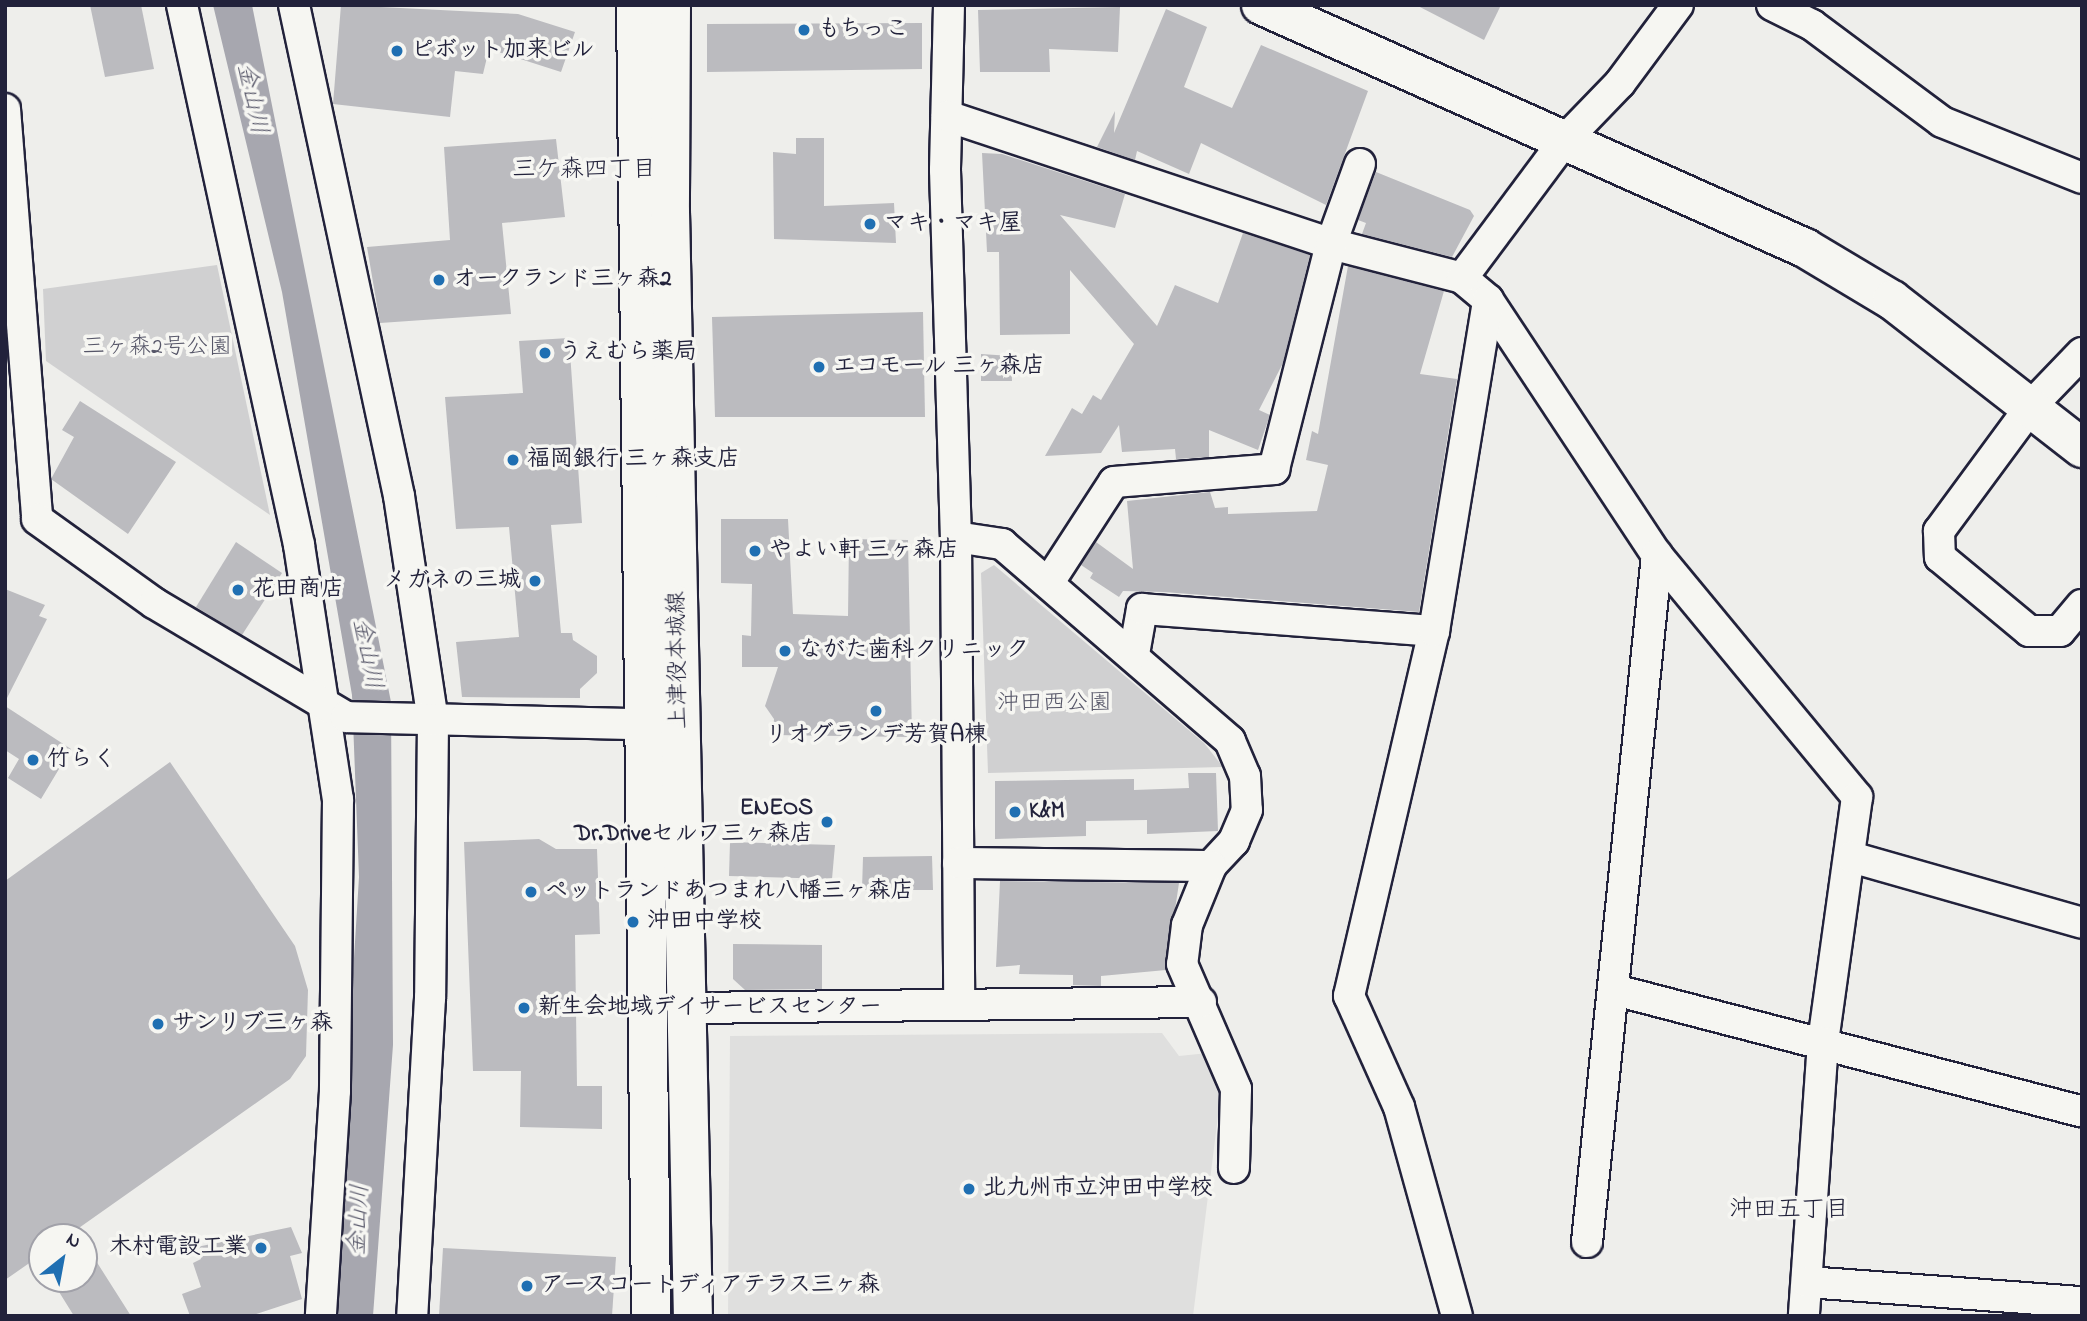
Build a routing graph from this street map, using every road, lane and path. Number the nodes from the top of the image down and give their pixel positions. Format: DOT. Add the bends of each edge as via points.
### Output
graph roads {
  1 [pos="182,5"];
  2 [pos="295,5"];
  3 [pos="636,5"];
  4 [pos="671,5"];
  5 [pos="949,5"];
  6 [pos="1261,5"];
  7 [pos="1678,5"];
  8 [pos="1772,5"];
  9 [pos="5,109"];
  10 [pos="947,116"];
  11 [pos="1565,140"];
  12 [pos="1360,164"];
  13 [pos="2082,178"];
  14 [pos="8,234"];
  15 [pos="1331,244"];
  16 [pos="1462,278"];
  17 [pos="1488,300"];
  18 [pos="12,341"];
  19 [pos="2082,353"];
  20 [pos="2032,405"];
  21 [pos="2082,448"];
  22 [pos="956,537"];
  23 [pos="1657,555"];
  24 [pos="1049,582"];
  25 [pos="2082,605"];
  26 [pos="1434,631"];
  27 [pos="1133,654"];
  28 [pos="335,712"];
  29 [pos="419,722"];
  30 [pos="643,724"];
  31 [pos="680,725"];
  32 [pos="1851,857"];
  33 [pos="958,863"];
  34 [pos="1211,866"];
  35 [pos="2082,923"];
  36 [pos="1615,990"];
  37 [pos="959,1001"];
  38 [pos="1201,1002"];
  39 [pos="690,1008"];
  40 [pos="1823,1042"];
  41 [pos="2082,1112"];
  42 [pos="1234,1168"];
  43 [pos="1587,1242"];
  44 [pos="1807,1282"];
  45 [pos="2082,1302"];
  46 [pos="321,1316"];
  47 [pos="412,1316"];
  48 [pos="651,1316"];
  49 [pos="693,1316"];
  50 [pos="1457,1316"];
  51 [pos="1804,1316"];
  1 -- 28 [label="street"];
  2 -- 29 [label="street" via="400,496"];
  3 -- 30 [label="street, 上津役本城線"];
  4 -- 31 [label="street, 上津役本城線" via="670,212"];
  5 -- 10 [label="street"];
  6 -- 11 [label="street"];
  7 -- 11 [label="street" via="1620,83"];
  8 -- 13 [label="street" via="1812,25 1942,122"];
  9 -- 14 [label="street"];
  10 -- 15 [label="street"];
  10 -- 22 [label="street"];
  11 -- 16 [label="street"];
  11 -- 20 [label="street" via="1805,248 1892,300"];
  12 -- 15 [label="street"];
  14 -- 18 [label="street"];
  15 -- 16 [label="street"];
  15 -- 24 [label="street" via="1274,469 1114,482"];
  16 -- 17 [label="street"];
  17 -- 23 [label="street"];
  17 -- 26 [label="street"];
  18 -- 28 [label="street" via="37,519 155,603"];
  19 -- 20 [label="street"];
  20 -- 21 [label="street"];
  20 -- 25 [label="street" via="1939,531 1940,557 2029,631 2060,631"];
  22 -- 24 [label="street" via="1002,544"];
  22 -- 33 [label="street"];
  23 -- 32 [label="street" via="1857,797"];
  23 -- 36 [label="street"];
  24 -- 27 [label="street"];
  26 -- 27 [label="street" via="1142,609"];
  26 -- 50 [label="street" via="1349,996 1399,1107"];
  27 -- 34 [label="street" via="1222,732 1245,776 1247,810 1234,841"];
  28 -- 29 [label="street"];
  28 -- 46 [label="street" via="340,864 335,1091"];
  29 -- 30 [label="street"];
  29 -- 47 [label="street" via="430,998"];
  30 -- 31 [label="street"];
  30 -- 48 [label="street, 上津役本城線"];
  31 -- 39 [label="street, 上津役本城線"];
  32 -- 35 [label="street"];
  32 -- 40 [label="street"];
  33 -- 34 [label="street"];
  33 -- 37 [label="street"];
  34 -- 38 [label="street" via="1187,925 1182,964"];
  36 -- 40 [label="street"];
  36 -- 43 [label="street"];
  37 -- 38 [label="street"];
  37 -- 39 [label="street"];
  38 -- 42 [label="street" via="1236,1089 1239,1134"];
  39 -- 49 [label="street, 上津役本城線"];
  40 -- 41 [label="street"];
  40 -- 44 [label="street"];
  44 -- 45 [label="street"];
  44 -- 51 [label="street"];
}
